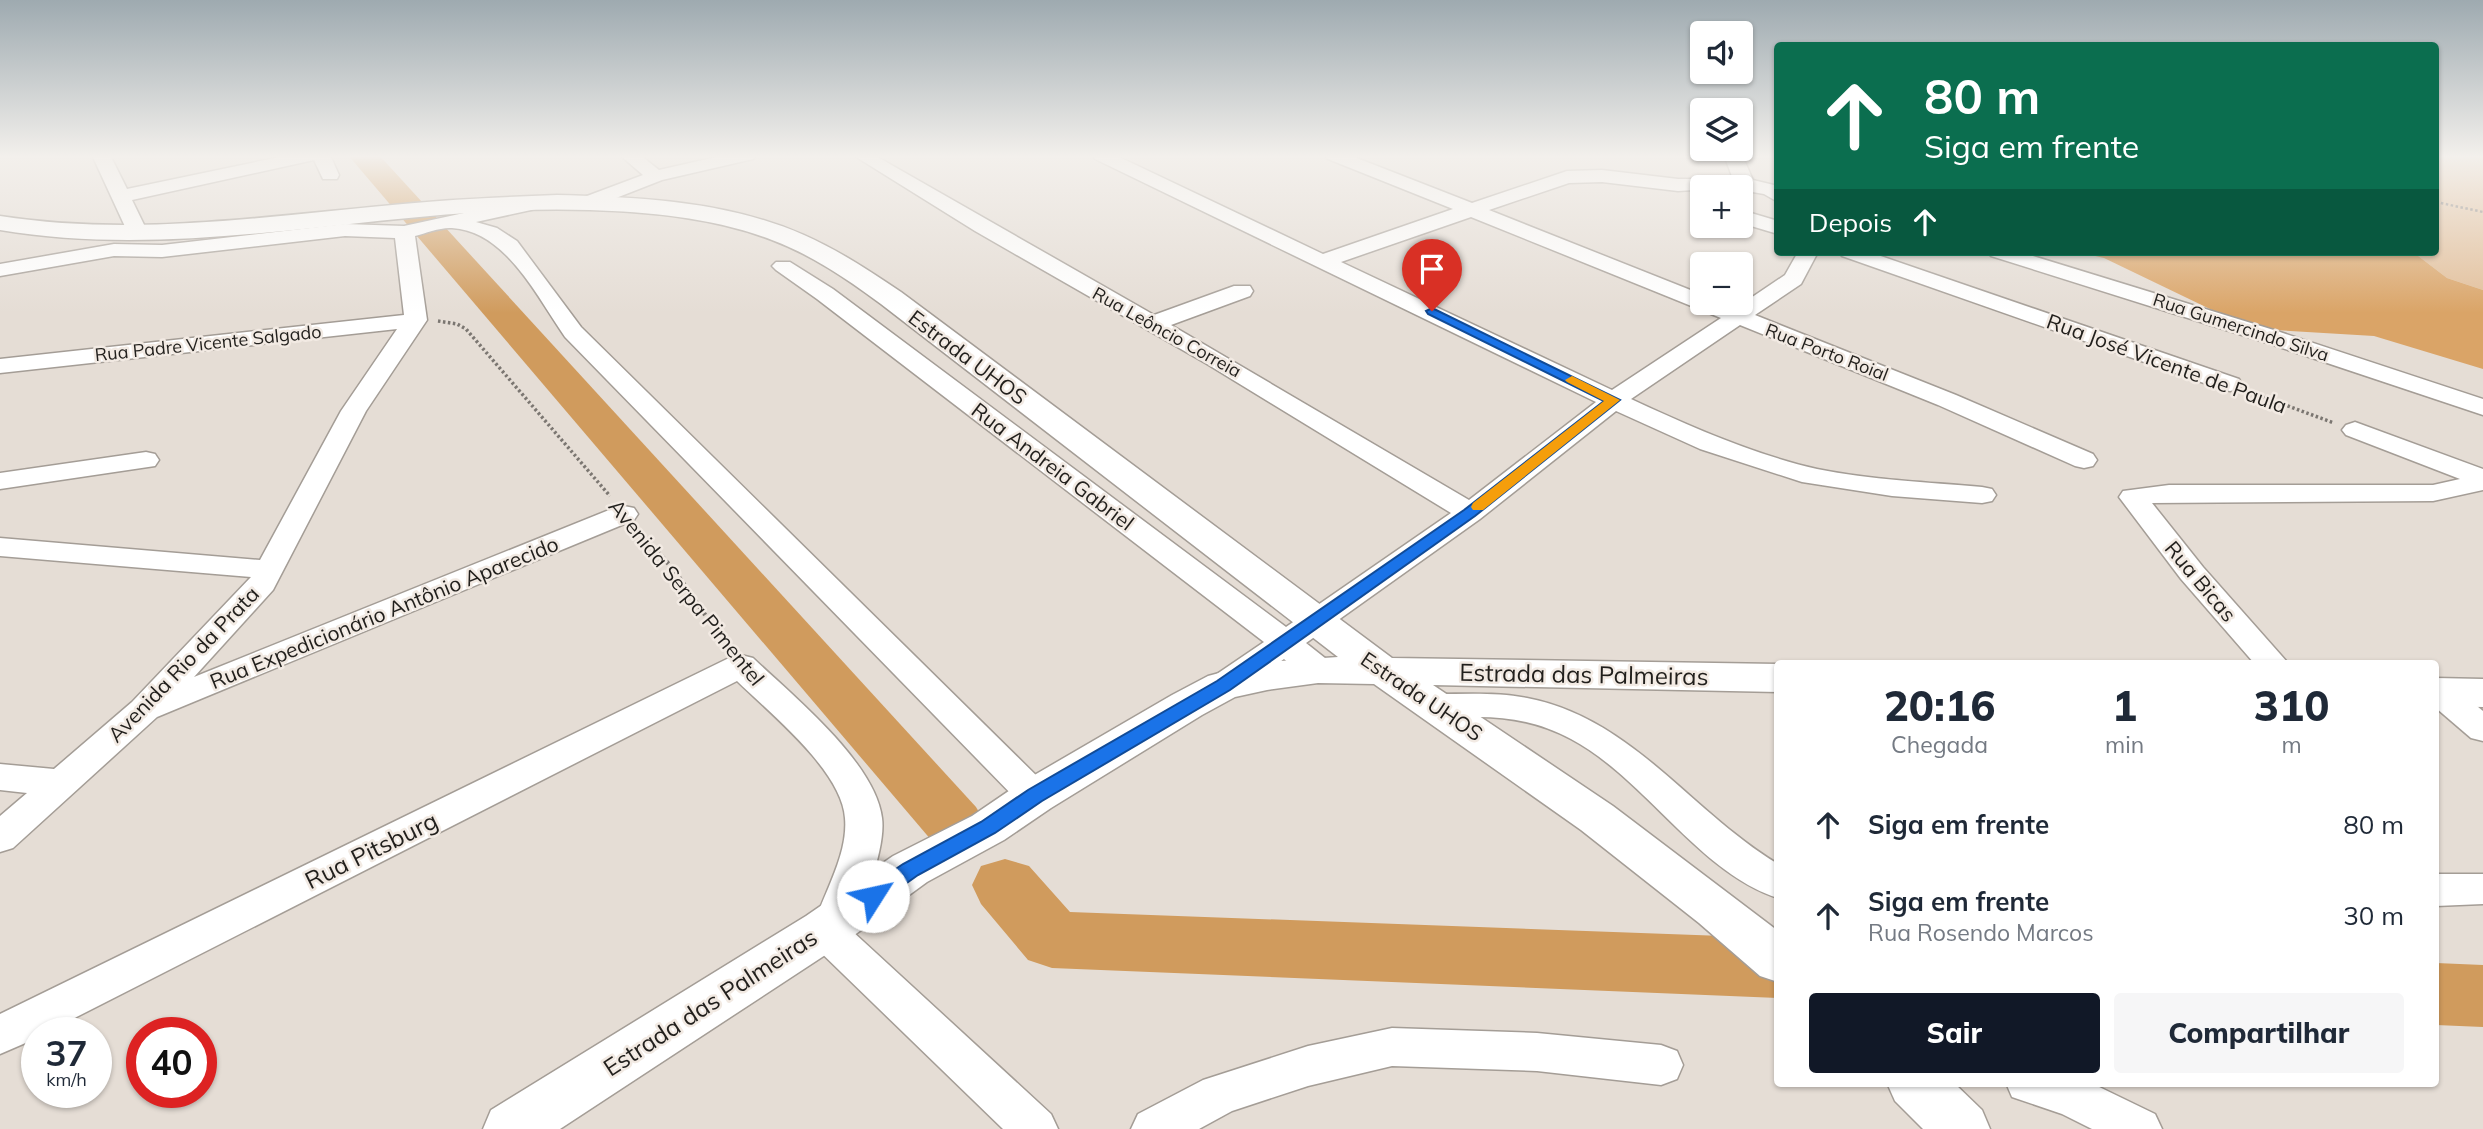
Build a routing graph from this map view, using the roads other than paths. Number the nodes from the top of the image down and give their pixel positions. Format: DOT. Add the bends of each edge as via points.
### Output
graph roads {
  1 [pos="127,208"];
  2 [pos="511,208"];
  3 [pos="659,208"];
  4 [pos="949,208"];
  5 [pos="1213,208"];
  6 [pos="1460,208"];
  7 [pos="1473,208"];
  8 [pos="1466,210"];
  9 [pos="451,218"];
  10 [pos="1753,219"];
  11 [pos="0,223"];
  12 [pos="323,227"];
  13 [pos="1774,227"];
  14 [pos="408,231"];
  15 [pos="138,233"];
  16 [pos="1806,256"];
  17 [pos="1861,256"];
  18 [pos="2011,256"];
  19 [pos="1325,260"];
  20 [pos="783,267"];
  21 [pos="0,270"];
  22 [pos="1242,292"];
  23 [pos="1737,317"];
  24 [pos="416,320"];
  25 [pos="1152,324"];
  26 [pos="0,366"];
  27 [pos="2230,384"];
  28 [pos="1614,400"];
  29 [pos="2483,407"];
  30 [pos="2355,430"];
  31 [pos="146,460"];
  32 [pos="2084,460"];
  33 [pos="2483,480"];
  34 [pos="0,481"];
  35 [pos="1982,495"];
  36 [pos="1470,513"];
  37 [pos="624,514"];
  38 [pos="0,547"];
  39 [pos="270,570"];
  40 [pos="1315,620"];
  41 [pos="1285,642"];
  42 [pos="2269,660"];
  43 [pos="741,666"];
  44 [pos="1318,670"];
  45 [pos="1382,671"];
  46 [pos="1774,678"];
  47 [pos="1223,686"];
  48 [pos="2439,692"];
  49 [pos="2483,693"];
  50 [pos="2439,694"];
  51 [pos="1437,706"];
  52 [pos="144,710"];
  53 [pos="2483,729"];
  54 [pos="0,777"];
  55 [pos="60,783"];
  56 [pos="1035,796"];
  57 [pos="0,838"];
  58 [pos="1774,880"];
  59 [pos="2483,889"];
  60 [pos="2439,890"];
  61 [pos="830,926"];
  62 [pos="1774,958"];
  63 [pos="0,1035"];
  64 [pos="1661,1065"];
  65 [pos="1919,1087"];
  66 [pos="2041,1087"];
  67 [pos="511,1129"];
  68 [pos="1035,1129"];
  69 [pos="1154,1129"];
  70 [pos="1962,1129"];
  71 [pos="2139,1129"];
  1 -- 15 [label="street"];
  2 -- 9 [label="street, Estrada UHOS"];
  3 -- 40 [label="street, Estrada UHOS" via="724,218 778,234 834,259"];
  4 -- 25 [label="street, Rua Leôncio Correia"];
  5 -- 19 [label="street"];
  6 -- 8 [label="street, Rua Porto Roial"];
  7 -- 8 [label="street"];
  8 -- 19 [label="street"];
  8 -- 23 [label="street, Rua Porto Roial"];
  9 -- 12 [label="street, Estrada UHOS" via="378,215"];
  9 -- 14 [label="street"];
  9 -- 56 [label="street" via="510,245 581,342"];
  10 -- 13 [label="street"];
  11 -- 15 [label="street, Estrada UHOS" via="29,229"];
  12 -- 14 [label="street"];
  12 -- 15 [label="street, Estrada UHOS"];
  12 -- 21 [label="street" via="162,251 96,252"];
  14 -- 24 [label="street"];
  16 -- 23 [label="street" via="1793,279"];
  17 -- 27 [label="street, Rua José Vicente de Paula"];
  18 -- 29 [label="street, Rua Gumercindo Silva"];
  19 -- 28 [label="street"];
  20 -- 41 [label="street, Rua Andreia Gabriel" via="836,302"];
  22 -- 25 [label="street"];
  23 -- 28 [label="street"];
  23 -- 32 [label="street, Rua Porto Roial"];
  24 -- 26 [label="street, Rua Padre Vicente Salgado"];
  24 -- 39 [label="street, Avenida Rio da Prata" via="381,364 340,430"];
  25 -- 36 [label="street, Rua Leôncio Correia"];
  28 -- 35 [label="street" via="1709,443 1812,476"];
  28 -- 36 [label="street"];
  30 -- 33 [label="street"];
  31 -- 34 [label="street"];
  33 -- 42 [label="street, Rua Bicas" via="2433,492 2133,497 2192,573"];
  36 -- 40 [label="street"];
  37 -- 52 [label="street, Rua Expedicionário Antônio Aparecido"];
  38 -- 39 [label="street"];
  39 -- 52 [label="street, Avenida Rio da Prata" via="258,590"];
  40 -- 41 [label="street"];
  40 -- 45 [label="street, Estrada UHOS"];
  41 -- 44 [label="street, Rua Andreia Gabriel"];
  41 -- 47 [label="street"];
  43 -- 61 [label="street, Avenida Serpa Pimentel" via="811,733 859,797 863,837"];
  43 -- 63 [label="street, Rua Pitsburg"];
  44 -- 45 [label="street, Estrada das Palmeiras"];
  44 -- 47 [label="street, Estrada das Palmeiras"];
  45 -- 46 [label="street, Estrada das Palmeiras"];
  45 -- 51 [label="street, Estrada UHOS"];
  47 -- 56 [label="street, Estrada das Palmeiras"];
  48 -- 49 [label="street"];
  50 -- 53 [label="street"];
  51 -- 58 [label="street" via="1525,709 1581,729 1723,845"];
  51 -- 62 [label="street, Estrada UHOS" via="1597,818"];
  52 -- 55 [label="street, Avenida Rio da Prata"];
  54 -- 55 [label="street"];
  55 -- 57 [label="street, Avenida Rio da Prata"];
  56 -- 61 [label="street, Estrada das Palmeiras" via="988,828 910,869"];
  59 -- 60 [label="street"];
  61 -- 67 [label="street, Estrada das Palmeiras"];
  61 -- 68 [label="street"];
  64 -- 69 [label="street" via="1537,1052 1392,1047 1308,1066 1219,1095"];
  65 -- 70 [label="street"];
  66 -- 71 [label="street"];
}
